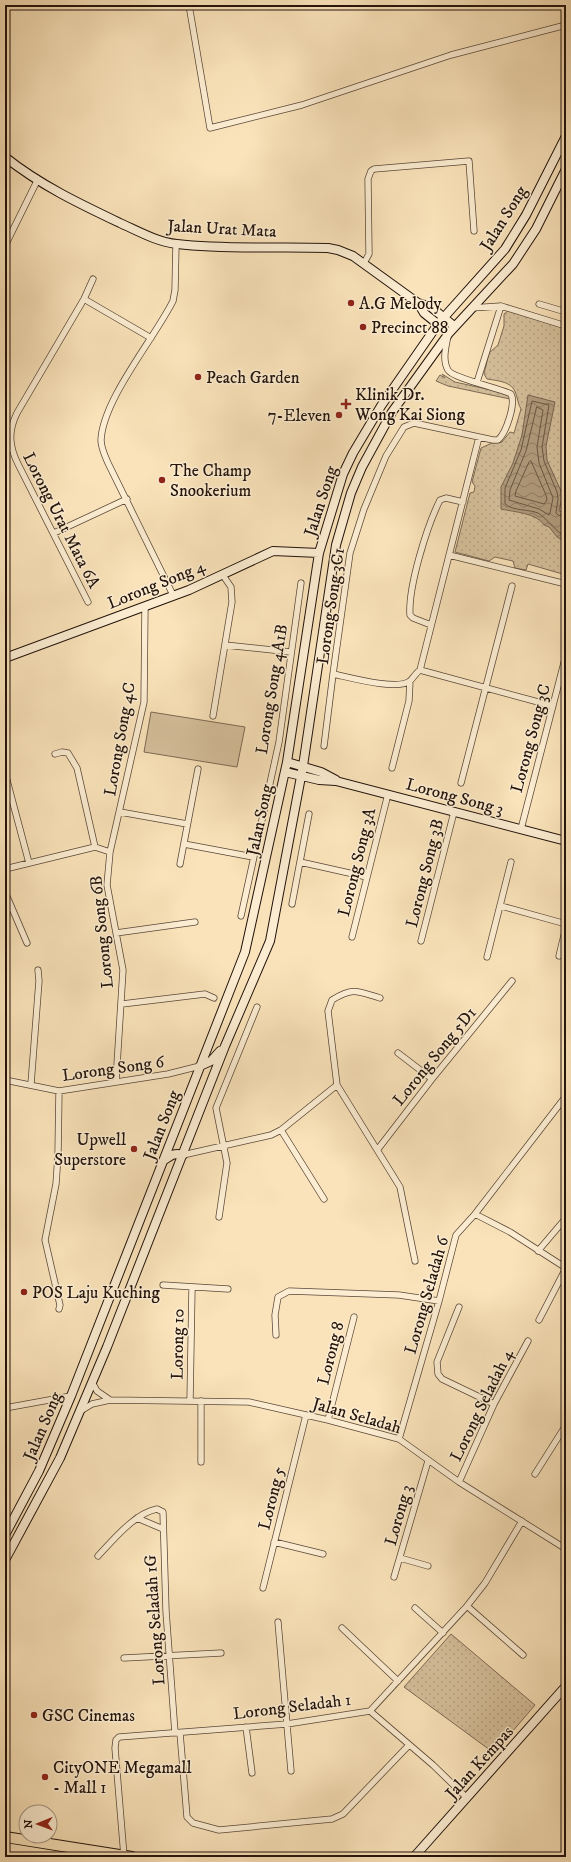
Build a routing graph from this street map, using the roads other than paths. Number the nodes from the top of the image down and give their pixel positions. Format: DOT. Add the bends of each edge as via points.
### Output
graph roads {
  1 [pos="189,5"];
  2 [pos="566,25"];
  3 [pos="566,136"];
  4 [pos="5,157"];
  5 [pos="566,168"];
  6 [pos="37,181"];
  7 [pos="474,231"];
  8 [pos="176,244"];
  9 [pos="5,246"];
  10 [pos="364,263"];
  11 [pos="93,279"];
  12 [pos="84,299"];
  13 [pos="418,303"];
  14 [pos="539,304"];
  15 [pos="501,306"];
  16 [pos="471,308"];
  17 [pos="566,312"];
  18 [pos="444,318"];
  19 [pos="438,324"];
  20 [pos="454,326"];
  21 [pos="566,326"];
  22 [pos="449,333"];
  23 [pos="151,338"];
  24 [pos="477,382"];
  25 [pos="479,437"];
  26 [pos="566,440"];
  27 [pos="566,452"];
  28 [pos="127,499"];
  29 [pos="463,502"];
  30 [pos="54,533"];
  31 [pos="319,553"];
  32 [pos="450,555"];
  33 [pos="222,574"];
  34 [pos="301,583"];
  35 [pos="566,584"];
  36 [pos="512,586"];
  37 [pos="173,595"];
  38 [pos="88,602"];
  39 [pos="145,606"];
  40 [pos="431,625"];
  41 [pos="225,645"];
  42 [pos="291,652"];
  43 [pos="566,655"];
  44 [pos="5,658"];
  45 [pos="565,667"];
  46 [pos="420,670"];
  47 [pos="333,674"];
  48 [pos="410,681"];
  49 [pos="486,688"];
  50 [pos="553,706"];
  51 [pos="213,716"];
  52 [pos="324,746"];
  53 [pos="55,754"];
  54 [pos="287,762"];
  55 [pos="303,766"];
  56 [pos="392,768"];
  57 [pos="198,769"];
  58 [pos="5,772"];
  59 [pos="285,772"];
  60 [pos="302,776"];
  61 [pos="336,781"];
  62 [pos="461,783"];
  63 [pos="388,794"];
  64 [pos="120,812"];
  65 [pos="454,812"];
  66 [pos="309,814"];
  67 [pos="187,824"];
  68 [pos="521,829"];
  69 [pos="566,841"];
  70 [pos="184,844"];
  71 [pos="95,847"];
  72 [pos="110,852"];
  73 [pos="253,857"];
  74 [pos="29,862"];
  75 [pos="300,862"];
  76 [pos="511,862"];
  77 [pos="180,864"];
  78 [pos="5,869"];
  79 [pos="367,877"];
  80 [pos="5,892"];
  81 [pos="292,904"];
  82 [pos="501,906"];
  83 [pos="241,916"];
  84 [pos="195,922"];
  85 [pos="566,925"];
  86 [pos="116,934"];
  87 [pos="352,937"];
  88 [pos="421,941"];
  89 [pos="27,943"];
  90 [pos="559,956"];
  91 [pos="487,957"];
  92 [pos="38,970"];
  93 [pos="512,981"];
  94 [pos="214,998"];
  95 [pos="380,998"];
  96 [pos="122,1004"];
  97 [pos="257,1007"];
  98 [pos="225,1046"];
  99 [pos="398,1053"];
  100 [pos="200,1066"];
  101 [pos="432,1079"];
  102 [pos="5,1080"];
  103 [pos="116,1081"];
  104 [pos="31,1084"];
  105 [pos="337,1085"];
  106 [pos="59,1091"];
  107 [pos="566,1096"];
  108 [pos="281,1130"];
  109 [pos="225,1146"];
  110 [pos="378,1150"];
  111 [pos="183,1155"];
  112 [pos="163,1162"];
  113 [pos="324,1199"];
  114 [pos="475,1214"];
  115 [pos="219,1217"];
  116 [pos="566,1218"];
  117 [pos="538,1251"];
  118 [pos="415,1261"];
  119 [pos="566,1268"];
  120 [pos="163,1285"];
  121 [pos="192,1288"];
  122 [pos="228,1289"];
  123 [pos="439,1301"];
  124 [pos="459,1307"];
  125 [pos="59,1309"];
  126 [pos="354,1317"];
  127 [pos="539,1320"];
  128 [pos="276,1335"];
  129 [pos="528,1341"];
  130 [pos="92,1382"];
  131 [pos="71,1396"];
  132 [pos="110,1400"];
  133 [pos="190,1401"];
  134 [pos="201,1401"];
  135 [pos="494,1404"];
  136 [pos="5,1408"];
  137 [pos="79,1412"];
  138 [pos="306,1415"];
  139 [pos="328,1420"];
  140 [pos="566,1425"];
  141 [pos="399,1439"];
  142 [pos="428,1461"];
  143 [pos="201,1462"];
  144 [pos="535,1474"];
  145 [pos="459,1482"];
  146 [pos="137,1518"];
  147 [pos="522,1521"];
  148 [pos="162,1529"];
  149 [pos="5,1535"];
  150 [pos="274,1542"];
  151 [pos="566,1549"];
  152 [pos="323,1554"];
  153 [pos="98,1556"];
  154 [pos="400,1558"];
  155 [pos="5,1560"];
  156 [pos="428,1566"];
  157 [pos="394,1577"];
  158 [pos="263,1588"];
  159 [pos="467,1606"];
  160 [pos="415,1608"];
  161 [pos="278,1622"];
  162 [pos="342,1628"];
  163 [pos="443,1633"];
  164 [pos="221,1653"];
  165 [pos="170,1655"];
  166 [pos="523,1656"];
  167 [pos="124,1658"];
  168 [pos="398,1681"];
  169 [pos="566,1686"];
  170 [pos="370,1711"];
  171 [pos="287,1724"];
  172 [pos="246,1727"];
  173 [pos="178,1733"];
  174 [pos="409,1745"];
  175 [pos="291,1771"];
  176 [pos="252,1773"];
  177 [pos="466,1797"];
  178 [pos="5,1837"];
  179 [pos="5,1848"];
  180 [pos="128,1856"];
  181 [pos="61,1857"];
  182 [pos="414,1857"];
  1 -- 2 [label="street" via="210,128 302,105 451,55"];
  3 -- 18 [label="main road, Jalan Song" via="505,249"];
  4 -- 6 [label="main road, Jalan Urat Mata"];
  5 -- 16 [label="main road, Jalan Song" via="536,229 513,264"];
  6 -- 8 [label="main road, Jalan Urat Mata" via="130,227"];
  6 -- 9 [label="street"];
  7 -- 10 [label="street" via="469,161 374,170 368,179 369,254"];
  8 -- 10 [label="main road, Jalan Urat Mata" via="328,248"];
  8 -- 23 [label="street" via="174,296"];
  10 -- 13 [label="main road, Jalan Urat Mata"];
  11 -- 12 [label="street, Lorong Urat Mata 6A"];
  12 -- 23 [label="street"];
  12 -- 30 [label="street, Lorong Urat Mata 6A" via="17,413 11,430 13,453"];
  13 -- 18 [label="main road, Jalan Urat Mata" via="431,307"];
  13 -- 19 [label="main road, Jalan Urat Mata" via="424,313"];
  14 -- 17 [label="street"];
  15 -- 16 [label="street"];
  15 -- 21 [label="street"];
  15 -- 24 [label="street"];
  16 -- 20 [label="main road, Jalan Song"];
  18 -- 19 [label="main road, Jalan Song"];
  18 -- 20 [label="main road, Jalan Urat Mata"];
  19 -- 22 [label="main road, Jalan Urat Mata"];
  19 -- 31 [label="main road, Jalan Song" via="381,406 353,454 334,499"];
  20 -- 22 [label="main road, Jalan Song"];
  22 -- 24 [label="street" via="445,352 448,370 452,374"];
  22 -- 55 [label="main road, Jalan Song" via="392,412 351,493 336,545"];
  23 -- 28 [label="street" via="111,406 101,438 104,454"];
  24 -- 25 [label="street, Lorong Song 3C1" via="506,391 513,398 503,436 498,440"];
  25 -- 29 [label="street"];
  25 -- 47 [label="street, Lorong Song 3C1" via="414,422 404,427 389,450 364,509 350,553"];
  26 -- 27 [label="street"];
  28 -- 30 [label="street"];
  28 -- 37 [label="street"];
  29 -- 32 [label="street"];
  29 -- 40 [label="street" via="446,498 440,500 416,571 410,615"];
  30 -- 38 [label="street, Lorong Urat Mata 6A"];
  31 -- 33 [label="main road, Lorong Song 4" via="276,550"];
  31 -- 54 [label="main road, Jalan Song"];
  32 -- 35 [label="street"];
  32 -- 40 [label="street"];
  33 -- 37 [label="main road, Lorong Song 4"];
  33 -- 41 [label="street" via="232,593"];
  34 -- 42 [label="street, Lorong Song 4A1B"];
  36 -- 49 [label="street"];
  37 -- 39 [label="main road, Lorong Song 4"];
  39 -- 44 [label="main road, Lorong Song 4"];
  39 -- 64 [label="street, Lorong Song 4C" via="144,702"];
  40 -- 46 [label="street"];
  41 -- 42 [label="street"];
  41 -- 51 [label="street"];
  42 -- 73 [label="street, Lorong Song 4A1B" via="279,742"];
  43 -- 45 [label="street, Lorong Song 3C"];
  45 -- 50 [label="street, Lorong Song 3C"];
  46 -- 48 [label="street"];
  46 -- 49 [label="street"];
  47 -- 48 [label="street, Lorong Song 3C1" via="377,683 399,684"];
  47 -- 52 [label="street"];
  48 -- 56 [label="street" via="409,701"];
  49 -- 50 [label="street"];
  49 -- 62 [label="street"];
  50 -- 68 [label="street, Lorong Song 3C"];
  53 -- 71 [label="street" via="68,753 77,768"];
  54 -- 55 [label="main road, Lorong Song 3"];
  54 -- 59 [label="main road, Jalan Song"];
  55 -- 60 [label="main road, Jalan Song"];
  55 -- 61 [label="main road, Lorong Song 3"];
  57 -- 67 [label="street"];
  58 -- 74 [label="street"];
  59 -- 60 [label="main road, Lorong Song 3"];
  59 -- 100 [label="main road, Jalan Song" via="245,952"];
  60 -- 61 [label="main road, Lorong Song 3"];
  60 -- 98 [label="main road, Jalan Song" via="270,941"];
  61 -- 63 [label="main road, Lorong Song 3"];
  63 -- 65 [label="main road, Lorong Song 3"];
  63 -- 79 [label="street, Lorong Song 3A"];
  64 -- 67 [label="street"];
  64 -- 72 [label="street, Lorong Song 4C"];
  65 -- 68 [label="main road, Lorong Song 3"];
  65 -- 88 [label="street, Lorong Song 3B"];
  66 -- 75 [label="street"];
  67 -- 70 [label="street"];
  68 -- 69 [label="main road, Lorong Song 3"];
  70 -- 73 [label="street"];
  70 -- 77 [label="street"];
  71 -- 72 [label="street"];
  71 -- 74 [label="street"];
  72 -- 86 [label="street, Lorong Song 6B" via="107,885"];
  73 -- 83 [label="street, Lorong Song 4A1B"];
  74 -- 78 [label="street"];
  75 -- 79 [label="street"];
  75 -- 81 [label="street"];
  76 -- 82 [label="street"];
  79 -- 87 [label="street, Lorong Song 3A"];
  80 -- 89 [label="street"];
  82 -- 85 [label="street"];
  82 -- 91 [label="street"];
  84 -- 86 [label="street"];
  85 -- 90 [label="street"];
  86 -- 96 [label="street, Lorong Song 6B" via="123,970"];
  92 -- 104 [label="street"];
  93 -- 101 [label="street, Lorong Song 5D1"];
  94 -- 96 [label="street" via="204,994"];
  95 -- 105 [label="street" via="353,990 332,1000 328,1011"];
  96 -- 103 [label="street, Lorong Song 6B"];
  97 -- 109 [label="street" via="216,1108"];
  98 -- 100 [label="main road" via="212,1061"];
  98 -- 111 [label="main road, Jalan Song"];
  99 -- 101 [label="street"];
  100 -- 103 [label="street, Lorong Song 6" via="168,1074"];
  100 -- 112 [label="main road, Jalan Song"];
  101 -- 110 [label="street, Lorong Song 5D1"];
  102 -- 104 [label="street, Lorong Song 6"];
  103 -- 106 [label="street, Lorong Song 6"];
  104 -- 106 [label="street, Lorong Song 6"];
  105 -- 108 [label="street"];
  105 -- 110 [label="street"];
  106 -- 125 [label="street" via="56,1184 45,1240"];
  107 -- 114 [label="street, Lorong Seladah 6"];
  108 -- 109 [label="street" via="271,1135"];
  108 -- 113 [label="street"];
  109 -- 111 [label="street"];
  109 -- 115 [label="street" via="227,1163"];
  110 -- 118 [label="street" via="400,1187"];
  111 -- 112 [label="main road" via="174,1154"];
  111 -- 130 [label="main road, Jalan Song"];
  112 -- 131 [label="main road, Jalan Song"];
  114 -- 117 [label="street" via="510,1232"];
  114 -- 123 [label="street, Lorong Seladah 6" via="456,1235"];
  116 -- 117 [label="street"];
  117 -- 119 [label="street"];
  119 -- 127 [label="street"];
  120 -- 121 [label="street"];
  121 -- 122 [label="street"];
  121 -- 133 [label="street, Lorong 10"];
  123 -- 128 [label="street" via="399,1295 288,1291 278,1297 275,1315"];
  123 -- 141 [label="street, Lorong Seladah 6"];
  124 -- 135 [label="street" via="437,1362 438,1374 442,1379"];
  126 -- 139 [label="street, Lorong 8"];
  129 -- 135 [label="street, Lorong Seladah 4"];
  130 -- 132 [label="street" via="97,1392"];
  130 -- 137 [label="main road, Jalan Song"];
  131 -- 136 [label="street"];
  131 -- 149 [label="main road, Jalan Song" via="39,1472"];
  132 -- 133 [label="street, Jalan Seladah"];
  132 -- 137 [label="street, Jalan Seladah" via="92,1404"];
  133 -- 134 [label="street, Jalan Seladah"];
  134 -- 138 [label="street, Jalan Seladah" via="249,1402"];
  134 -- 143 [label="street"];
  135 -- 145 [label="street, Lorong Seladah 4"];
  137 -- 155 [label="main road, Jalan Song" via="48,1482"];
  138 -- 139 [label="street, Jalan Seladah"];
  138 -- 150 [label="street, Lorong 5"];
  139 -- 141 [label="street, Jalan Seladah"];
  140 -- 144 [label="street"];
  141 -- 142 [label="street, Jalan Seladah"];
  142 -- 145 [label="street, Jalan Seladah"];
  142 -- 154 [label="street, Lorong 3"];
  145 -- 147 [label="street, Jalan Seladah"];
  146 -- 148 [label="street"];
  146 -- 148 [label="street, Lorong Seladah 1G" via="157,1509 163,1512"];
  146 -- 153 [label="street"];
  147 -- 151 [label="street, Jalan Seladah"];
  147 -- 159 [label="street, Lorong Seladah 1" via="485,1583"];
  148 -- 165 [label="street, Lorong Seladah 1G"];
  150 -- 152 [label="street"];
  150 -- 158 [label="street, Lorong 5"];
  154 -- 156 [label="street"];
  154 -- 157 [label="street, Lorong 3"];
  159 -- 163 [label="street, Lorong Seladah 1"];
  159 -- 166 [label="street"];
  160 -- 163 [label="street"];
  161 -- 171 [label="street"];
  162 -- 168 [label="street"];
  163 -- 168 [label="street, Lorong Seladah 1"];
  164 -- 165 [label="street"];
  165 -- 167 [label="street"];
  165 -- 173 [label="street, Lorong Seladah 1G"];
  168 -- 170 [label="street, Lorong Seladah 1"];
  169 -- 177 [label="main road, Jalan Kempas"];
  170 -- 171 [label="street, Lorong Seladah 1"];
  170 -- 174 [label="street"];
  171 -- 172 [label="street, Lorong Seladah 1"];
  171 -- 175 [label="street"];
  172 -- 173 [label="street, Lorong Seladah 1"];
  172 -- 176 [label="street"];
  173 -- 174 [label="street, Lorong Seladah 1G" via="187,1817 193,1823 219,1830 332,1819 343,1814"];
  173 -- 180 [label="street, Lorong Seladah 1" via="123,1736 116,1740"];
  174 -- 177 [label="street"];
  177 -- 182 [label="main road, Jalan Kempas"];
  178 -- 180 [label="highway"];
  179 -- 181 [label="highway"];
}
